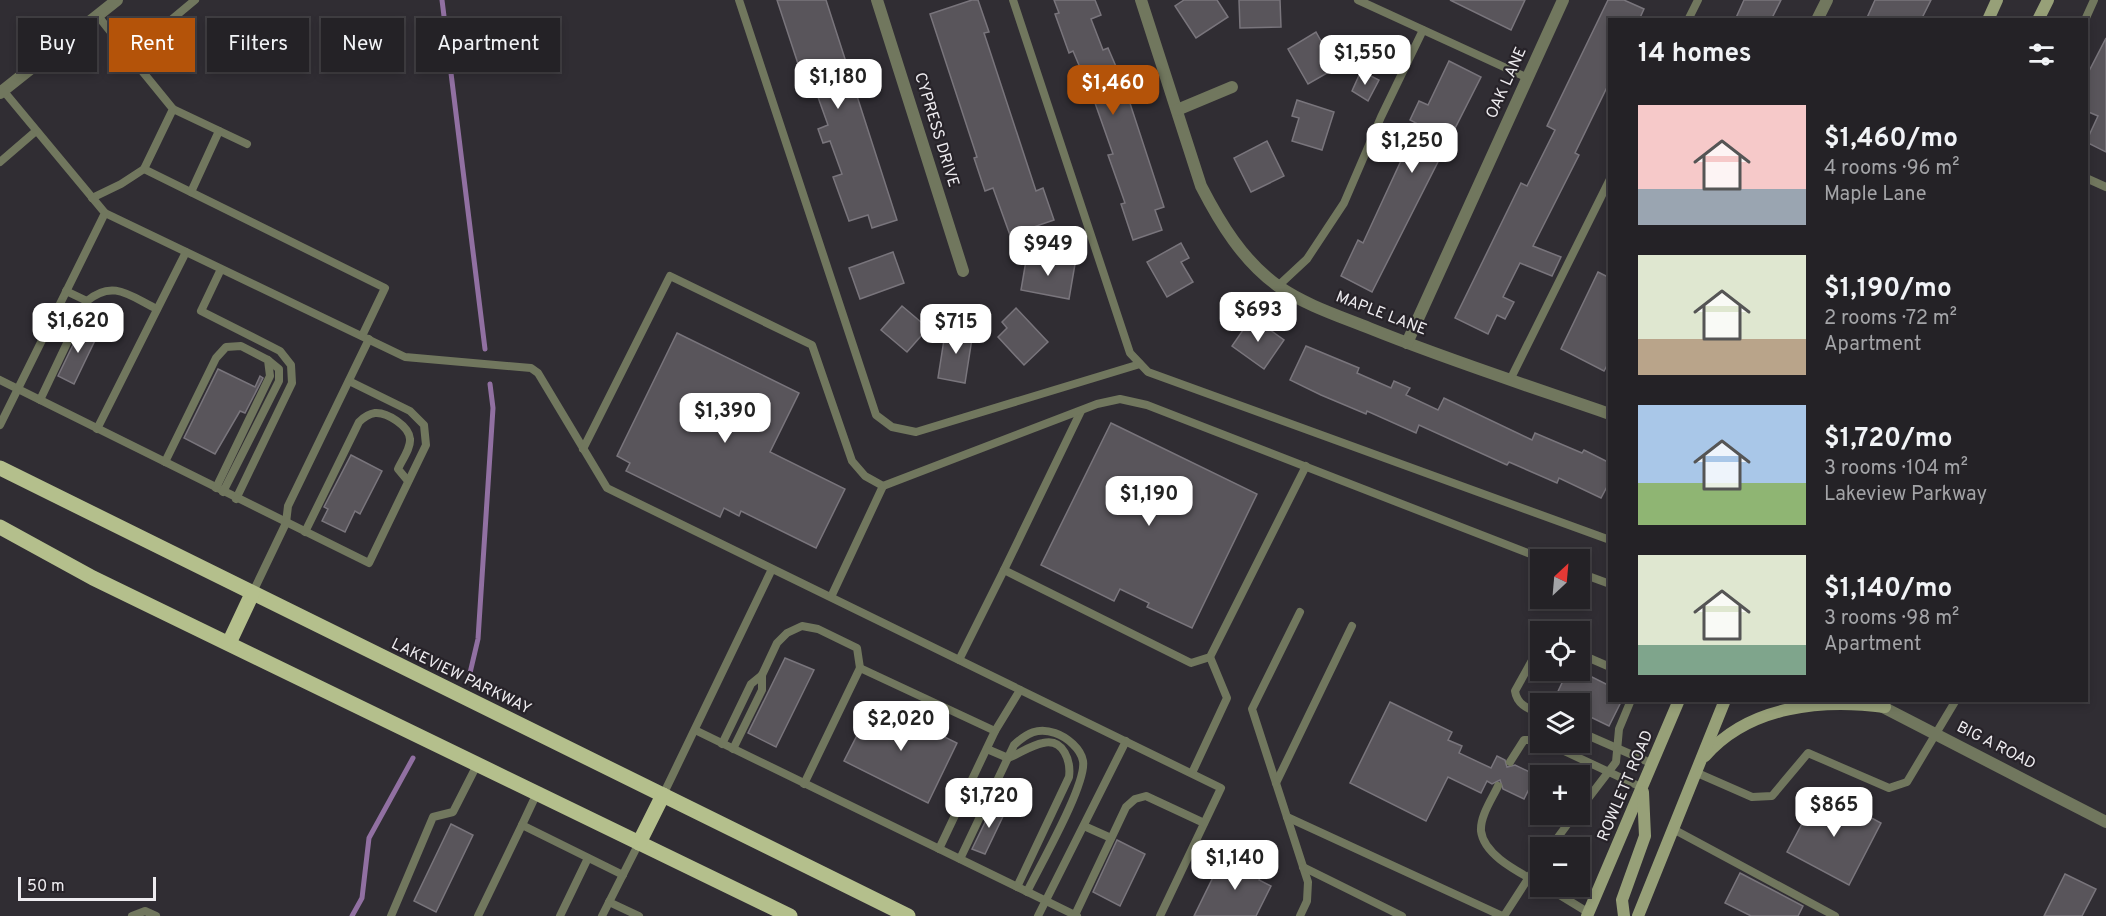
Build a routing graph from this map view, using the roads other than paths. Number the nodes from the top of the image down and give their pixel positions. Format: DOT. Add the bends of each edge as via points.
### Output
graph roads {
  1 [pos="117,0"];
  2 [pos="195,0"];
  3 [pos="739,0"];
  4 [pos="877,0"];
  5 [pos="1013,0"];
  6 [pos="1141,0"];
  7 [pos="1358,0"];
  8 [pos="1563,0"];
  9 [pos="1698,0"];
  10 [pos="1827,0"];
  11 [pos="1997,0"];
  12 [pos="2048,0"];
  13 [pos="2094,0"];
  14 [pos="98,16"];
  15 [pos="173,18"];
  16 [pos="1689,18"];
  17 [pos="1818,18"];
  18 [pos="1989,18"];
  19 [pos="2039,18"];
  20 [pos="2086,18"];
  21 [pos="109,30"];
  22 [pos="1423,30"];
  23 [pos="143,72"];
  24 [pos="1528,78"];
  25 [pos="1232,87"];
  26 [pos="1,90"];
  27 [pos="173,109"];
  28 [pos="1177,110"];
  29 [pos="219,131"];
  30 [pos="36,132"];
  31 [pos="247,144"];
  32 [pos="0,162"];
  33 [pos="144,170"];
  34 [pos="2088,179"];
  35 [pos="1608,183"];
  36 [pos="2106,187"];
  37 [pos="191,192"];
  38 [pos="92,198"];
  39 [pos="105,213"];
  40 [pos="186,252"];
  41 [pos="221,269"];
  42 [pos="963,271"];
  43 [pos="1278,286"];
  44 [pos="66,291"];
  45 [pos="87,301"];
  46 [pos="157,309"];
  47 [pos="365,338"];
  48 [pos="1407,343"];
  49 [pos="1140,364"];
  50 [pos="0,380"];
  51 [pos="1510,380"];
  52 [pos="349,381"];
  53 [pos="18,389"];
  54 [pos="40,400"];
  55 [pos="1081,411"];
  56 [pos="1608,413"];
  57 [pos="0,425"];
  58 [pos="97,429"];
  59 [pos="583,449"];
  60 [pos="165,462"];
  61 [pos="1306,466"];
  62 [pos="0,468"];
  63 [pos="408,481"];
  64 [pos="883,486"];
  65 [pos="219,490"];
  66 [pos="236,499"];
  67 [pos="286,523"];
  68 [pos="0,527"];
  69 [pos="305,532"];
  70 [pos="1608,539"];
  71 [pos="1530,554"];
  72 [pos="772,569"];
  73 [pos="1004,570"];
  74 [pos="1590,577"];
  75 [pos="1608,583"];
  76 [pos="252,594"];
  77 [pos="831,597"];
  78 [pos="1300,612"];
  79 [pos="1353,626"];
  80 [pos="229,643"];
  81 [pos="1210,657"];
  82 [pos="1590,659"];
  83 [pos="959,660"];
  84 [pos="1530,664"];
  85 [pos="1608,667"];
  86 [pos="860,668"];
  87 [pos="762,675"];
  88 [pos="1020,690"];
  89 [pos="1630,702"];
  90 [pos="1678,702"];
  91 [pos="1724,702"];
  92 [pos="1955,702"];
  93 [pos="1887,704"];
  94 [pos="1530,709"];
  95 [pos="694,730"];
  96 [pos="995,731"];
  97 [pos="1936,734"];
  98 [pos="1590,737"];
  99 [pos="1530,740"];
  100 [pos="1126,741"];
  101 [pos="722,744"];
  102 [pos="733,749"];
  103 [pos="987,749"];
  104 [pos="1619,750"];
  105 [pos="1569,753"];
  106 [pos="1008,758"];
  107 [pos="1510,762"];
  108 [pos="478,763"];
  109 [pos="1653,764"];
  110 [pos="1697,768"];
  111 [pos="1608,771"];
  112 [pos="1192,773"];
  113 [pos="1276,783"];
  114 [pos="804,784"];
  115 [pos="1498,786"];
  116 [pos="1643,788"];
  117 [pos="537,793"];
  118 [pos="663,795"];
  119 [pos="1590,795"];
  120 [pos="1287,817"];
  121 [pos="2106,822"];
  122 [pos="1204,824"];
  123 [pos="522,825"];
  124 [pos="1084,826"];
  125 [pos="1673,829"];
  126 [pos="1111,838"];
  127 [pos="639,843"];
  128 [pos="939,849"];
  129 [pos="588,858"];
  130 [pos="960,859"];
  131 [pos="1303,867"];
  132 [pos="1530,873"];
  133 [pos="623,875"];
  134 [pos="1528,876"];
  135 [pos="1017,887"];
  136 [pos="1027,892"];
  137 [pos="1561,897"];
  138 [pos="609,902"];
  139 [pos="1047,902"];
  140 [pos="780,914"];
  141 [pos="1076,915"];
  142 [pos="1588,915"];
  143 [pos="132,916"];
  144 [pos="156,916"];
  145 [pos="391,916"];
  146 [pos="478,916"];
  147 [pos="560,916"];
  148 [pos="602,916"];
  149 [pos="639,916"];
  150 [pos="908,916"];
  151 [pos="1038,916"];
  152 [pos="1160,916"];
  153 [pos="1300,916"];
  154 [pos="1402,916"];
  155 [pos="1503,916"];
  156 [pos="1624,916"];
  157 [pos="1638,916"];
  158 [pos="1835,916"];
  1 -- 14 [label="street"];
  2 -- 15 [label="lane"];
  3 -- 49 [label="lane" via="876,415 892,427 916,432"];
  4 -- 42 [label="street, CYPRESS DRIVE"];
  5 -- 49 [label="lane" via="1130,353"];
  6 -- 28 [label="street, MAPLE LANE"];
  7 -- 22 [label="lane"];
  8 -- 24 [label="street, OAK LANE"];
  9 -- 16 [label="lane"];
  10 -- 17 [label="street"];
  11 -- 18 [label="main road"];
  12 -- 19 [label="main road"];
  13 -- 20 [label="lane"];
  14 -- 21 [label="lane"];
  14 -- 26 [label="street"];
  22 -- 24 [label="lane"];
  22 -- 43 [label="lane" via="1344,203 1306,259"];
  23 -- 27 [label="lane"];
  24 -- 48 [label="street, OAK LANE"];
  25 -- 28 [label="street"];
  26 -- 30 [label="lane"];
  27 -- 29 [label="lane"];
  27 -- 33 [label="lane"];
  28 -- 43 [label="street, MAPLE LANE" via="1201,186 1213,209 1250,262"];
  29 -- 31 [label="lane"];
  29 -- 37 [label="lane"];
  30 -- 32 [label="lane"];
  30 -- 38 [label="lane"];
  33 -- 37 [label="lane"];
  33 -- 38 [label="lane"];
  34 -- 36 [label="lane"];
  35 -- 51 [label="lane"];
  37 -- 47 [label="lane" via="385,288"];
  38 -- 39 [label="lane"];
  39 -- 40 [label="lane"];
  39 -- 44 [label="lane"];
  40 -- 41 [label="lane"];
  40 -- 46 [label="lane"];
  41 -- 47 [label="lane"];
  41 -- 66 [label="lane" via="201,310 280,351 291,365 292,383"];
  43 -- 48 [label="street, MAPLE LANE" via="1310,304"];
  44 -- 45 [label="lane"];
  44 -- 53 [label="lane"];
  45 -- 46 [label="lane" via="100,290 117,289"];
  45 -- 54 [label="lane"];
  46 -- 58 [label="lane"];
  47 -- 52 [label="lane"];
  47 -- 59 [label="lane" via="405,357 531,368 538,373"];
  48 -- 51 [label="street, MAPLE LANE"];
  49 -- 70 [label="lane" via="1148,372"];
  50 -- 53 [label="lane"];
  51 -- 56 [label="street, MAPLE LANE"];
  52 -- 63 [label="lane" via="410,411 424,425 426,445"];
  52 -- 67 [label="lane" via="288,506"];
  53 -- 54 [label="lane"];
  53 -- 57 [label="lane"];
  54 -- 58 [label="lane"];
  55 -- 61 [label="lane" via="1120,399 1147,405"];
  55 -- 64 [label="lane"];
  55 -- 73 [label="lane"];
  58 -- 60 [label="lane"];
  59 -- 64 [label="lane" via="670,276 813,345 852,461 865,476"];
  59 -- 72 [label="lane" via="607,488"];
  60 -- 65 [label="lane"];
  60 -- 65 [label="lane" via="216,358 226,347 240,346 268,360 270,376"];
  61 -- 71 [label="lane"];
  61 -- 81 [label="lane"];
  62 -- 76 [label="main road, LAKEVIEW PARKWAY"];
  63 -- 69 [label="lane" via="369,563"];
  63 -- 69 [label="lane" via="398,469 411,442 409,431 378,413 367,415 359,422"];
  64 -- 77 [label="lane"];
  65 -- 66 [label="lane"];
  66 -- 67 [label="lane"];
  67 -- 69 [label="lane"];
  67 -- 76 [label="lane"];
  68 -- 80 [label="main road" via="93,578"];
  72 -- 77 [label="lane"];
  72 -- 95 [label="lane"];
  73 -- 81 [label="lane" via="1191,663"];
  73 -- 83 [label="lane"];
  74 -- 75 [label="lane"];
  76 -- 80 [label="main road"];
  76 -- 118 [label="main road, LAKEVIEW PARKWAY"];
  77 -- 83 [label="lane"];
  78 -- 113 [label="lane" via="1252,709"];
  79 -- 113 [label="lane"];
  80 -- 108 [label="main road"];
  81 -- 112 [label="lane" via="1227,698"];
  82 -- 85 [label="lane"];
  83 -- 88 [label="lane"];
  84 -- 94 [label="lane" via="1515,691 1516,698"];
  86 -- 87 [label="lane" via="857,648 818,629 802,626 777,643"];
  86 -- 96 [label="lane"];
  86 -- 114 [label="lane"];
  87 -- 101 [label="lane" via="751,684"];
  87 -- 102 [label="lane" via="762,690"];
  88 -- 96 [label="lane"];
  88 -- 100 [label="lane"];
  89 -- 104 [label="lane" via="1619,729"];
  90 -- 109 [label="main road, ROWLETT ROAD"];
  91 -- 110 [label="main road"];
  92 -- 97 [label="lane"];
  93 -- 97 [label="street, BIG A ROAD"];
  93 -- 110 [label="main road" via="1806,705 1781,711 1732,731"];
  95 -- 101 [label="lane"];
  95 -- 118 [label="lane"];
  96 -- 103 [label="lane"];
  97 -- 110 [label="lane" via="1907,782 1889,788 1808,753 1772,796 1752,797"];
  97 -- 121 [label="street, BIG A ROAD"];
  98 -- 104 [label="lane"];
  99 -- 107 [label="lane" via="1524,740"];
  100 -- 112 [label="lane"];
  100 -- 124 [label="lane"];
  101 -- 102 [label="lane"];
  102 -- 114 [label="lane"];
  103 -- 106 [label="lane"];
  103 -- 128 [label="lane"];
  104 -- 109 [label="lane"];
  104 -- 111 [label="lane"];
  105 -- 111 [label="lane"];
  106 -- 130 [label="lane"];
  106 -- 135 [label="lane" via="1044,742 1065,751 1071,763 1069,777"];
  106 -- 136 [label="lane" via="1020,740 1040,729 1073,743 1083,761 1081,782"];
  108 -- 117 [label="main road"];
  108 -- 145 [label="lane" via="453,812 433,817"];
  109 -- 116 [label="main road, ROWLETT ROAD"];
  110 -- 125 [label="main road"];
  111 -- 116 [label="lane"];
  111 -- 119 [label="lane"];
  112 -- 122 [label="lane" via="1221,788"];
  113 -- 120 [label="lane"];
  114 -- 128 [label="lane"];
  115 -- 134 [label="lane" via="1481,831 1486,845"];
  116 -- 142 [label="main road, ROWLETT ROAD"];
  116 -- 156 [label="main road" via="1645,836 1622,900"];
  117 -- 123 [label="lane"];
  117 -- 127 [label="main road"];
  118 -- 127 [label="main road"];
  118 -- 150 [label="main road, LAKEVIEW PARKWAY"];
  120 -- 131 [label="lane"];
  120 -- 155 [label="lane"];
  122 -- 126 [label="lane" via="1146,796 1126,807"];
  122 -- 152 [label="lane"];
  123 -- 129 [label="lane"];
  123 -- 146 [label="lane"];
  124 -- 126 [label="lane"];
  124 -- 139 [label="lane"];
  125 -- 157 [label="main road"];
  125 -- 158 [label="lane"];
  126 -- 141 [label="lane"];
  127 -- 133 [label="lane"];
  127 -- 140 [label="main road"];
  128 -- 130 [label="lane"];
  129 -- 133 [label="lane"];
  129 -- 147 [label="lane"];
  130 -- 135 [label="lane"];
  131 -- 153 [label="lane" via="1308,882 1307,901"];
  131 -- 154 [label="lane"];
  132 -- 134 [label="lane"];
  133 -- 138 [label="lane"];
  134 -- 155 [label="lane"];
  135 -- 136 [label="lane"];
  136 -- 139 [label="lane"];
  137 -- 142 [label="lane"];
  138 -- 148 [label="lane"];
  138 -- 149 [label="lane"];
  139 -- 141 [label="lane"];
  139 -- 151 [label="lane"];
  143 -- 144 [label="lane" via="145,911"];
}
